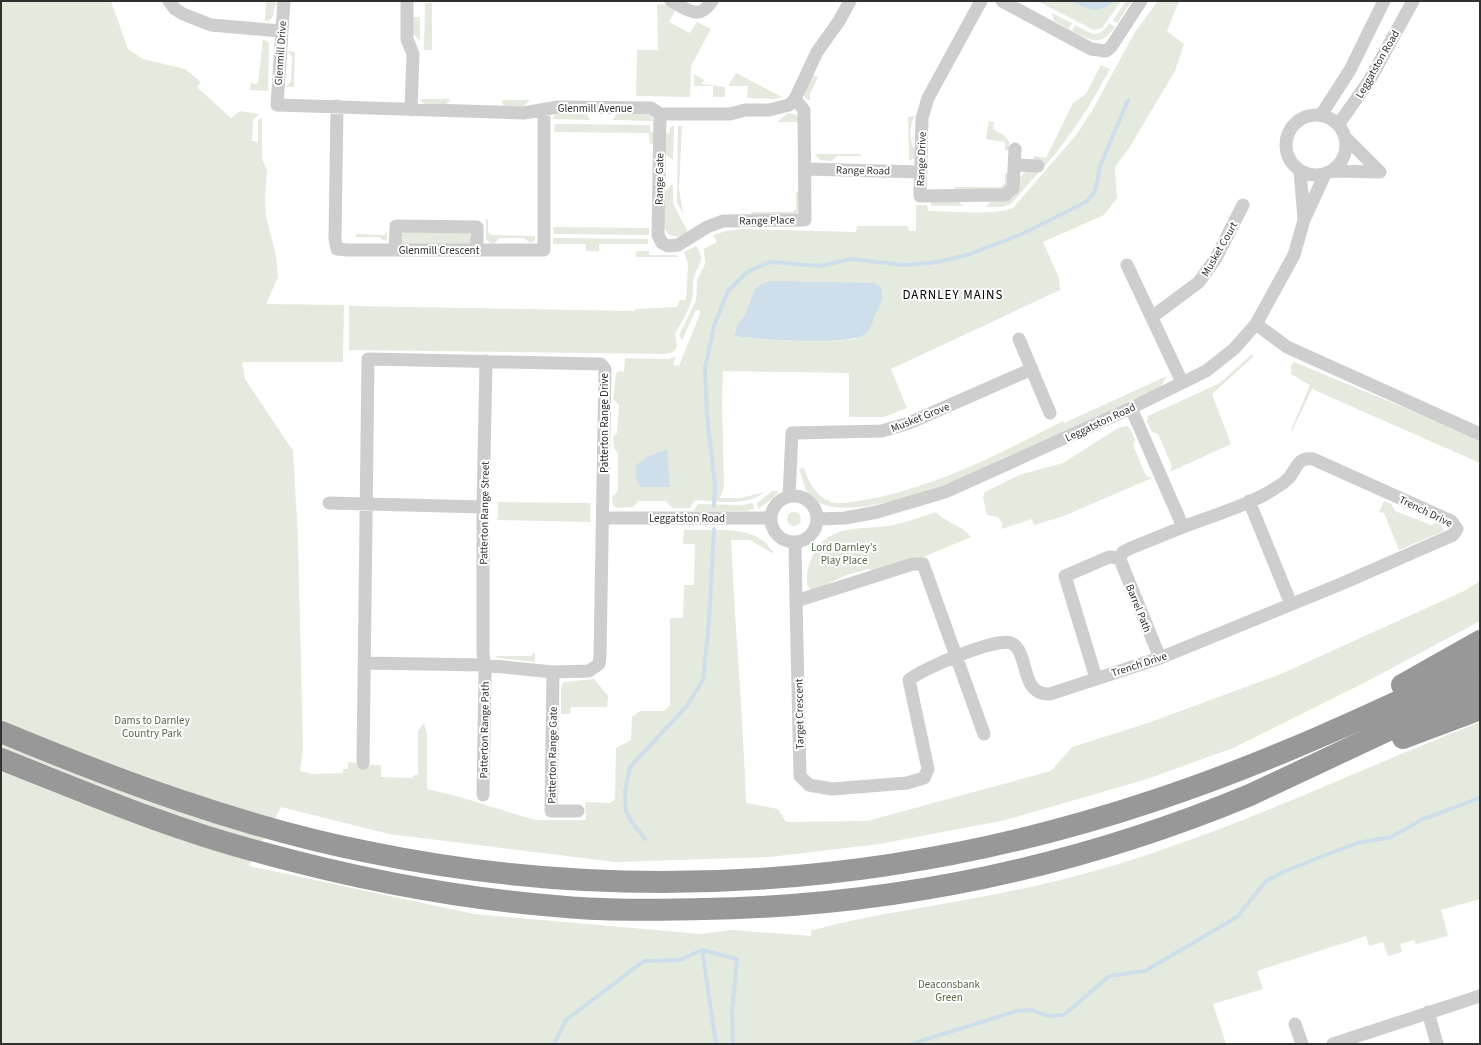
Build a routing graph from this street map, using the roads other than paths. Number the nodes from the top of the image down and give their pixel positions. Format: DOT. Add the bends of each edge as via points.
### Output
graph roads {
  1 [pos="170,1"];
  2 [pos="284,1"];
  3 [pos="407,1"];
  4 [pos="671,1"];
  5 [pos="712,1"];
  6 [pos="850,1"];
  7 [pos="981,1"];
  8 [pos="1002,1"];
  9 [pos="1141,1"];
  10 [pos="1384,1"];
  11 [pos="1413,1"];
  12 [pos="281,31"];
  13 [pos="795,99"];
  14 [pos="277,105"];
  15 [pos="337,106"];
  16 [pos="411,110"];
  17 [pos="544,110"];
  18 [pos="660,114"];
  19 [pos="1321,115"];
  20 [pos="1338,125"];
  21 [pos="1345,137"];
  22 [pos="1015,149"];
  23 [pos="1014,165"];
  24 [pos="1038,166"];
  25 [pos="805,169"];
  26 [pos="1300,171"];
  27 [pos="921,172"];
  28 [pos="1329,172"];
  29 [pos="1243,205"];
  30 [pos="1304,220"];
  31 [pos="662,243"];
  32 [pos="395,250"];
  33 [pos="478,250"];
  34 [pos="1127,265"];
  35 [pos="1152,317"];
  36 [pos="1256,324"];
  37 [pos="1019,339"];
  38 [pos="486,361"];
  39 [pos="1032,369"];
  40 [pos="1182,382"];
  41 [pos="1131,408"];
  42 [pos="1050,413"];
  43 [pos="1480,434"];
  44 [pos="789,496"];
  45 [pos="1249,501"];
  46 [pos="329,503"];
  47 [pos="365,504"];
  48 [pos="483,507"];
  49 [pos="604,518"];
  50 [pos="770,518"];
  51 [pos="818,519"];
  52 [pos="1183,526"];
  53 [pos="795,543"];
  54 [pos="1120,558"];
  55 [pos="796,601"];
  56 [pos="1291,604"];
  57 [pos="1480,641"];
  58 [pos="955,657"];
  59 [pos="1160,658"];
  60 [pos="364,663"];
  61 [pos="1480,663"];
  62 [pos="484,665"];
  63 [pos="553,672"];
  64 [pos="1096,678"];
  65 [pos="1480,687"];
  66 [pos="1480,709"];
  67 [pos="1,732"];
  68 [pos="984,734"];
  69 [pos="1,759"];
  70 [pos="363,763"];
  71 [pos="1256,763"];
  72 [pos="484,795"];
  73 [pos="1250,795"];
  74 [pos="578,810"];
  75 [pos="1480,996"];
  76 [pos="1428,1012"];
  77 [pos="1295,1024"];
  78 [pos="1302,1044"];
  79 [pos="1333,1044"];
  80 [pos="1437,1044"];
  1 -- 12 [label="street" via="175,9 183,14 211,25"];
  2 -- 12 [label="street, Glenmill Drive"];
  3 -- 16 [label="street" via="408,39 413,54"];
  4 -- 5 [label="street" via="698,12 706,9"];
  6 -- 13 [label="street" via="817,52"];
  7 -- 27 [label="street, Range Drive" via="928,98 922,118"];
  8 -- 9 [label="street" via="1091,49 1106,51"];
  10 -- 19 [label="street, Leggatston Road" via="1350,70"];
  11 -- 20 [label="street, Leggatston Road" via="1369,81"];
  12 -- 14 [label="street, Glenmill Drive"];
  13 -- 18 [label="street, Glenmill Avenue" via="782,108 769,110 745,110 730,114"];
  13 -- 25 [label="street, Range Place" via="804,110"];
  14 -- 15 [label="street, Glenmill Avenue"];
  15 -- 16 [label="street, Glenmill Avenue"];
  15 -- 32 [label="street, Glenmill Crescent" via="337,249"];
  16 -- 17 [label="street, Glenmill Avenue" via="524,113"];
  17 -- 18 [label="street, Glenmill Avenue" via="558,106 651,108"];
  17 -- 33 [label="street, Glenmill Crescent" via="544,250"];
  18 -- 31 [label="street, Range Gate" via="658,235"];
  19 -- 20 [label="street"];
  19 -- 26 [label="street" via="1300,118 1288,132 1288,158"];
  20 -- 21 [label="street"];
  21 -- 28 [label="street" via="1344,156"];
  21 -- 28 [label="street" via="1380,172"];
  22 -- 23 [label="street, Range Drive"];
  23 -- 24 [label="street"];
  23 -- 27 [label="street, Range Drive" via="1013,188 1005,195 920,196"];
  25 -- 27 [label="street, Range Road"];
  25 -- 31 [label="street, Range Place" via="804,220 723,221 707,227 678,245 668,246"];
  26 -- 28 [label="street" via="1317,175"];
  26 -- 30 [label="street"];
  28 -- 30 [label="street"];
  29 -- 35 [label="street, Musket Court" via="1216,258 1199,282"];
  30 -- 36 [label="street, Leggatston Road" via="1294,255"];
  32 -- 33 [label="street, Glenmill Crescent"];
  32 -- 33 [label="street" via="396,226 478,227"];
  34 -- 35 [label="street"];
  35 -- 40 [label="street"];
  36 -- 40 [label="street, Leggatston Road" via="1234,349 1206,371"];
  36 -- 43 [label="street" via="1287,347"];
  37 -- 39 [label="street"];
  38 -- 47 [label="street, Patterton Range Drive" via="368,359"];
  38 -- 48 [label="street, Patterton Range Street"];
  38 -- 49 [label="street, Patterton Range Drive" via="604,366"];
  39 -- 42 [label="street"];
  39 -- 44 [label="street, Musket Grove" via="910,422 882,431 792,433"];
  40 -- 41 [label="street, Leggatston Road"];
  41 -- 51 [label="street, Leggatston Road" via="946,492 877,512 845,518"];
  41 -- 52 [label="street"];
  44 -- 50 [label="street" via="776,504"];
  44 -- 51 [label="street" via="806,498 816,511"];
  45 -- 52 [label="street, Trench Drive"];
  45 -- 56 [label="street"];
  45 -- 56 [label="street, Trench Drive" via="1276,488 1289,478 1297,463 1308,458 1457,526 1453,535"];
  46 -- 47 [label="street"];
  47 -- 48 [label="street"];
  47 -- 60 [label="street, Patterton Range Drive"];
  48 -- 62 [label="street, Patterton Range Street"];
  49 -- 50 [label="street, Leggatston Road"];
  49 -- 63 [label="street, Patterton Range Drive" via="598,664 589,671"];
  50 -- 53 [label="street" via="780,538"];
  51 -- 53 [label="street" via="814,533"];
  52 -- 54 [label="street, Trench Drive" via="1123,552"];
  53 -- 55 [label="street"];
  54 -- 59 [label="street, Barrel Path"];
  54 -- 64 [label="street" via="1109,557 1065,576"];
  55 -- 58 [label="street" via="913,564 922,564"];
  55 -- 58 [label="street, Target Crescent" via="800,776 809,785 832,789 907,783 924,778 928,769 909,680 917,673"];
  56 -- 59 [label="street, Trench Drive"];
  57 -- 71 [label="highway"];
  58 -- 64 [label="street, Trench Drive" via="1001,641 1011,643 1018,649 1027,676 1043,694 1050,694"];
  58 -- 68 [label="street"];
  59 -- 64 [label="street, Trench Drive"];
  60 -- 62 [label="street, Patterton Range Drive"];
  60 -- 70 [label="street, Patterton Range Drive"];
  61 -- 71 [label="highway"];
  62 -- 63 [label="street, Patterton Range Drive"];
  62 -- 72 [label="street, Patterton Range Path"];
  63 -- 74 [label="street, Patterton Range Gate" via="551,811"];
  65 -- 73 [label="highway"];
  66 -- 73 [label="highway"];
  67 -- 71 [label="highway" via="161,793 326,843 462,869 534,878 592,881 688,882 772,879 932,859 1075,825 1157,800"];
  69 -- 73 [label="highway" via="148,816 259,852 328,870 476,897 621,910 801,906 947,886 1046,864 1122,843"];
  75 -- 76 [label="street"];
  76 -- 79 [label="street"];
  76 -- 80 [label="street"];
  77 -- 78 [label="street"];
}
